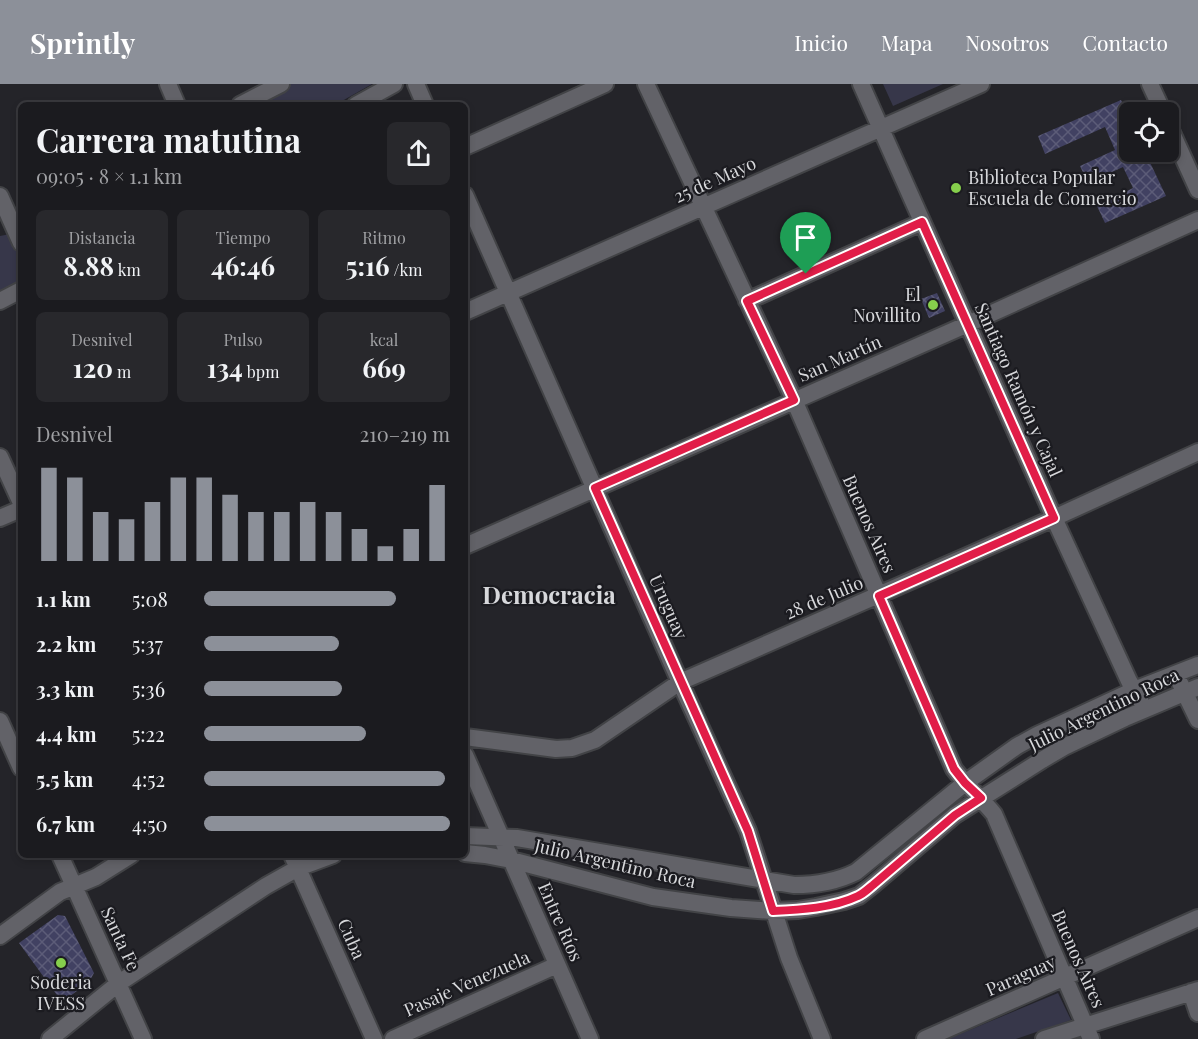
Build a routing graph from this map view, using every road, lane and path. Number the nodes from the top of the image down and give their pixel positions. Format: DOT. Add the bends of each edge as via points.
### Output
graph roads {
  1 [pos="168,84"];
  2 [pos="281,84"];
  3 [pos="394,84"];
  4 [pos="416,84"];
  5 [pos="605,84"];
  6 [pos="646,84"];
  7 [pos="861,84"];
  8 [pos="981,84"];
  9 [pos="1150,84"];
  10 [pos="176,102"];
  11 [pos="246,102"];
  12 [pos="361,102"];
  13 [pos="424,102"];
  14 [pos="1158,102"];
  15 [pos="880,129"];
  16 [pos="468,146"];
  17 [pos="1179,148"];
  18 [pos="1198,190"];
  19 [pos="0,196"];
  20 [pos="468,202"];
  21 [pos="703,207"];
  22 [pos="1198,220"];
  23 [pos="922,222"];
  24 [pos="11,224"];
  25 [pos="18,237"];
  26 [pos="18,292"];
  27 [pos="508,293"];
  28 [pos="747,301"];
  29 [pos="0,302"];
  30 [pos="468,311"];
  31 [pos="968,324"];
  32 [pos="794,400"];
  33 [pos="1198,452"];
  34 [pos="0,457"];
  35 [pos="595,488"];
  36 [pos="18,496"];
  37 [pos="18,510"];
  38 [pos="0,518"];
  39 [pos="1054,518"];
  40 [pos="468,545"];
  41 [pos="879,596"];
  42 [pos="1198,664"];
  43 [pos="1175,674"];
  44 [pos="680,682"];
  45 [pos="1191,689"];
  46 [pos="1134,690"];
  47 [pos="1145,709"];
  48 [pos="1198,720"];
  49 [pos="0,721"];
  50 [pos="468,737"];
  51 [pos="11,747"];
  52 [pos="18,762"];
  53 [pos="468,762"];
  54 [pos="965,783"];
  55 [pos="981,798"];
  56 [pos="468,836"];
  57 [pos="501,836"];
  58 [pos="468,853"];
  59 [pos="61,858"];
  60 [pos="126,858"];
  61 [pos="314,858"];
  62 [pos="511,860"];
  63 [pos="295,861"];
  64 [pos="764,880"];
  65 [pos="74,886"];
  66 [pos="773,911"];
  67 [pos="1198,918"];
  68 [pos="0,936"];
  69 [pos="557,965"];
  70 [pos="1065,978"];
  71 [pos="119,983"];
  72 [pos="1195,991"];
  73 [pos="1198,1013"];
  74 [pos="1088,1032"];
  75 [pos="50,1039"];
  76 [pos="143,1039"];
  77 [pos="374,1039"];
  78 [pos="393,1039"];
  79 [pos="590,1039"];
  80 [pos="822,1039"];
  81 [pos="925,1039"];
  82 [pos="1044,1039"];
  1 -- 10 [label="street"];
  2 -- 11 [label="street"];
  3 -- 12 [label="street"];
  4 -- 13 [label="street"];
  5 -- 16 [label="street"];
  6 -- 21 [label="street, Buenos Aires"];
  7 -- 15 [label="street, Santiago Ramón y Cajal"];
  8 -- 15 [label="street, 25 de Mayo"];
  9 -- 14 [label="street"];
  15 -- 21 [label="street, 25 de Mayo"];
  15 -- 23 [label="street, Santiago Ramón y Cajal"];
  17 -- 18 [label="street"];
  19 -- 24 [label="street"];
  20 -- 27 [label="street, Uruguay"];
  21 -- 27 [label="street, 25 de Mayo"];
  21 -- 28 [label="street, Buenos Aires"];
  22 -- 31 [label="street, San Martín"];
  23 -- 28 [label="street"];
  23 -- 31 [label="street, Santiago Ramón y Cajal"];
  24 -- 25 [label="street"];
  26 -- 29 [label="street"];
  27 -- 30 [label="street, 25 de Mayo"];
  27 -- 35 [label="street, Uruguay"];
  28 -- 32 [label="street, Buenos Aires"];
  31 -- 32 [label="street, San Martín"];
  31 -- 39 [label="street, Santiago Ramón y Cajal"];
  32 -- 35 [label="street, San Martín"];
  32 -- 41 [label="street, Buenos Aires"];
  33 -- 39 [label="street, 28 de Julio"];
  34 -- 36 [label="street"];
  35 -- 40 [label="street, San Martín"];
  35 -- 44 [label="street, Uruguay"];
  37 -- 38 [label="street"];
  39 -- 41 [label="street, 28 de Julio"];
  39 -- 46 [label="street, Santiago Ramón y Cajal"];
  41 -- 44 [label="street, 28 de Julio"];
  41 -- 54 [label="street, Buenos Aires" via="954,769"];
  42 -- 43 [label="street, Julio Argentino Roca"];
  43 -- 45 [label="street"];
  43 -- 46 [label="street, Julio Argentino Roca"];
  44 -- 50 [label="street, 28 de Julio" via="595,740 572,748"];
  44 -- 64 [label="street, Uruguay" via="748,831"];
  45 -- 47 [label="street, Julio Argentino Roca"];
  45 -- 48 [label="street"];
  46 -- 47 [label="street, Santiago Ramón y Cajal"];
  46 -- 54 [label="street, Julio Argentino Roca" via="1036,735"];
  47 -- 55 [label="street, Julio Argentino Roca" via="1064,747"];
  49 -- 51 [label="street"];
  51 -- 52 [label="street"];
  53 -- 57 [label="street, Entre Ríos"];
  54 -- 55 [label="street, Buenos Aires"];
  54 -- 64 [label="street, Julio Argentino Roca" via="846,877 813,885"];
  55 -- 66 [label="street, Julio Argentino Roca" via="955,815 859,896 816,907"];
  55 -- 70 [label="street, Buenos Aires" via="994,814"];
  56 -- 57 [label="street, Julio Argentino Roca"];
  57 -- 62 [label="street, Entre Ríos"];
  57 -- 64 [label="street, Julio Argentino Roca"];
  58 -- 62 [label="street, Julio Argentino Roca"];
  59 -- 65 [label="street, Santa Fe"];
  60 -- 65 [label="street"];
  61 -- 63 [label="street"];
  62 -- 66 [label="street, Julio Argentino Roca" via="653,897"];
  62 -- 69 [label="street, Entre Ríos"];
  63 -- 71 [label="street" via="257,892"];
  63 -- 77 [label="street, Cuba"];
  64 -- 66 [label="street, Uruguay"];
  65 -- 68 [label="street"];
  65 -- 71 [label="street, Santa Fe"];
  66 -- 80 [label="street, Uruguay"];
  67 -- 70 [label="street, Paraguay"];
  69 -- 78 [label="street, Pasaje Venezuela"];
  69 -- 79 [label="street, Entre Ríos"];
  70 -- 74 [label="street, Buenos Aires"];
  70 -- 81 [label="street, Paraguay"];
  71 -- 75 [label="street"];
  71 -- 76 [label="street, Santa Fe"];
  72 -- 73 [label="street"];
  72 -- 74 [label="street"];
  74 -- 82 [label="street"];
}
